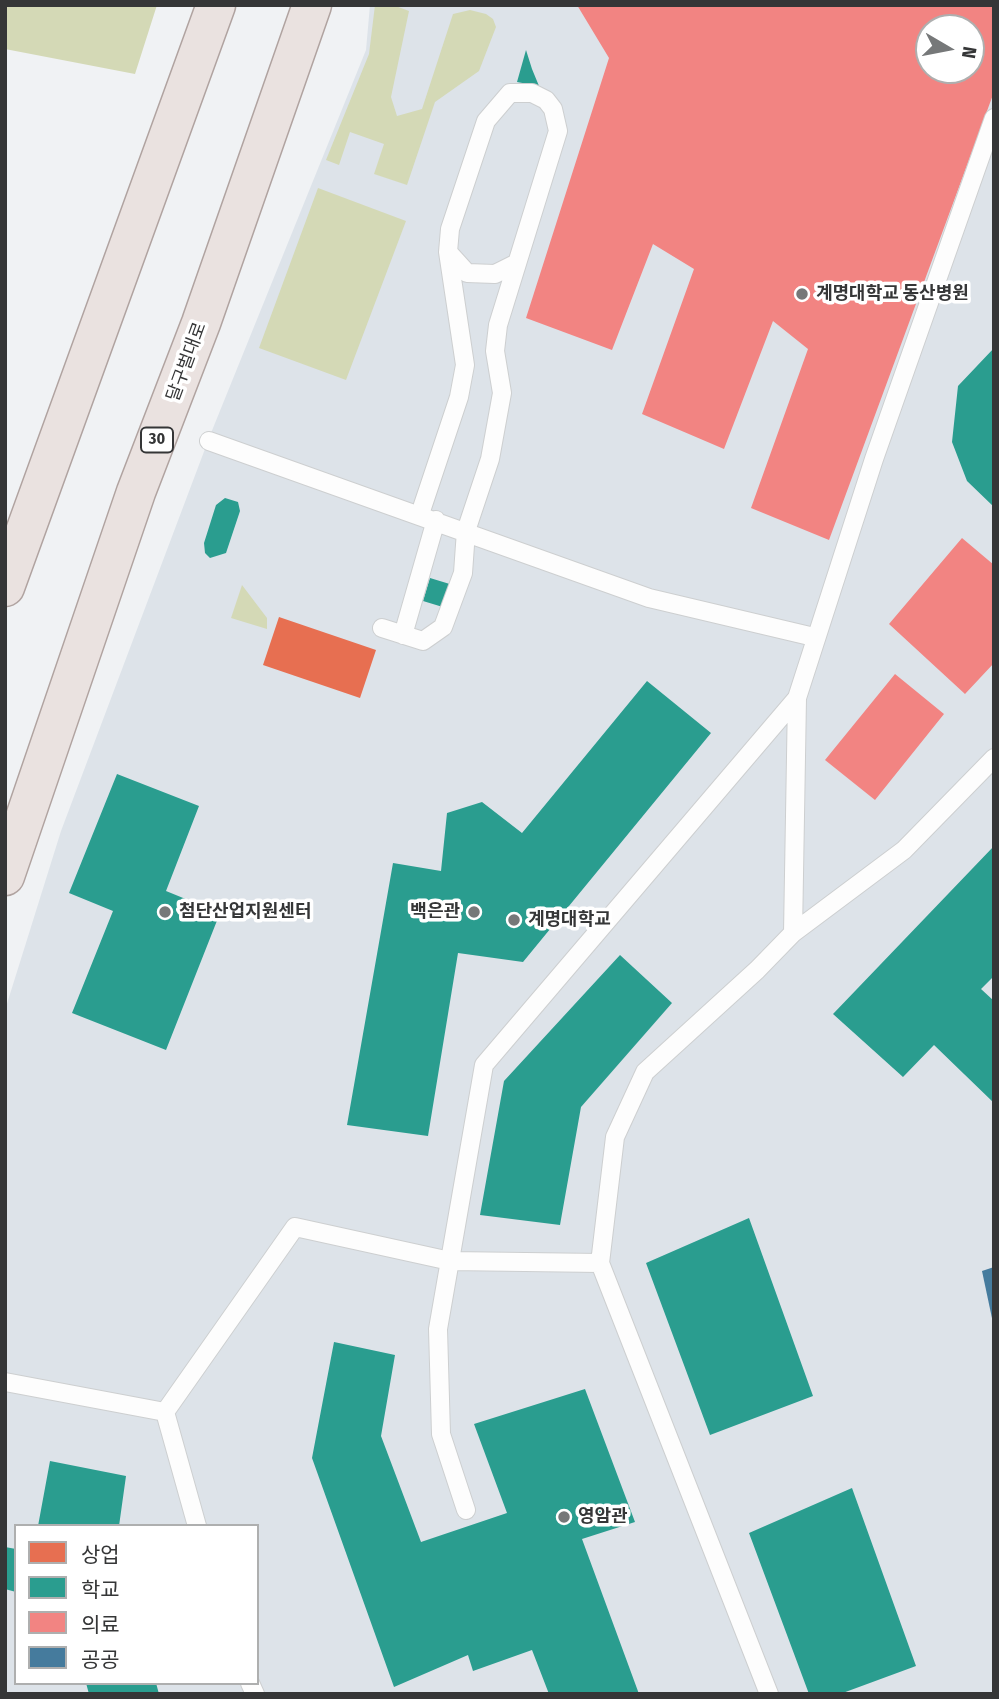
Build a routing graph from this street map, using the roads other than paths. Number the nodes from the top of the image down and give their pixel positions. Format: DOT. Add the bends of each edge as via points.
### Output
graph roads {
  1 [pos="216,5"];
  2 [pos="312,5"];
  3 [pos="994,118"];
  4 [pos="448,252"];
  5 [pos="515,264"];
  6 [pos="209,441"];
  7 [pos="428,517"];
  8 [pos="466,531"];
  9 [pos="5,587"];
  10 [pos="382,628"];
  11 [pos="403,635"];
  12 [pos="814,637"];
  13 [pos="797,698"];
  14 [pos="994,758"];
  15 [pos="5,876"];
  16 [pos="793,933"];
  17 [pos="450,1261"];
  18 [pos="600,1263"];
  19 [pos="5,1382"];
  20 [pos="165,1412"];
  21 [pos="466,1510"];
  22 [pos="196,1524"];
  23 [pos="769,1694"];
  1 -- 9 [label="main road"];
  2 -- 15 [label="main road, 달구벌대로 / 30" via="201,323 136,492"];
  3 -- 12 [label="lane"];
  4 -- 5 [label="lane" via="467,273 495,274"];
  4 -- 5 [label="lane" via="454,213 486,121 510,93 532,93 554,109 558,131"];
  4 -- 7 [label="lane" via="465,365"];
  5 -- 8 [label="lane" via="495,351 502,393 495,440"];
  6 -- 7 [label="lane"];
  7 -- 8 [label="lane"];
  7 -- 11 [label="lane"];
  8 -- 11 [label="lane" via="463,573 443,627 423,641"];
  8 -- 12 [label="lane" via="649,598"];
  10 -- 11 [label="lane"];
  12 -- 13 [label="lane"];
  13 -- 16 [label="lane"];
  13 -- 17 [label="lane" via="484,1065"];
  14 -- 16 [label="lane" via="904,850"];
  16 -- 18 [label="lane" via="645,1072 614,1137"];
  17 -- 18 [label="lane"];
  17 -- 20 [label="lane" via="295,1227"];
  17 -- 21 [label="lane" via="438,1329 441,1434"];
  18 -- 23 [label="lane"];
  19 -- 20 [label="lane"];
  20 -- 22 [label="lane"];
}
